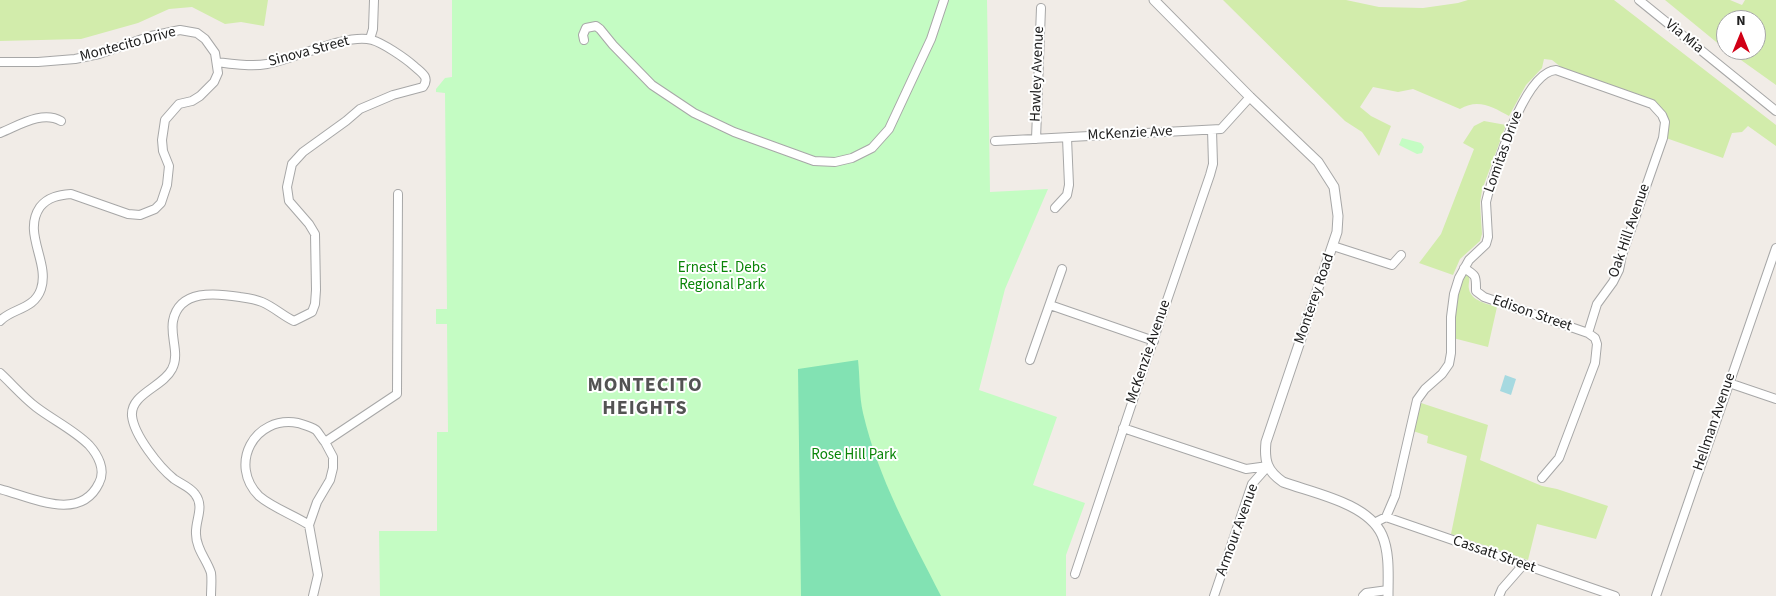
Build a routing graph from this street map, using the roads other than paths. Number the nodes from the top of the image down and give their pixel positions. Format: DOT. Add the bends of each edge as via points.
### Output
graph roads {
  1 [pos="374,0"];
  2 [pos="944,0"];
  3 [pos="1154,0"];
  4 [pos="1639,0"];
  5 [pos="1041,8"];
  6 [pos="370,40"];
  7 [pos="584,40"];
  8 [pos="0,62"];
  9 [pos="217,62"];
  10 [pos="1250,97"];
  11 [pos="1776,111"];
  12 [pos="1662,115"];
  13 [pos="61,121"];
  14 [pos="1212,130"];
  15 [pos="0,133"];
  16 [pos="1067,138"];
  17 [pos="1036,139"];
  18 [pos="995,141"];
  19 [pos="398,194"];
  20 [pos="1055,208"];
  21 [pos="1333,246"];
  22 [pos="1776,248"];
  23 [pos="1401,255"];
  24 [pos="1464,268"];
  25 [pos="1062,269"];
  26 [pos="1050,305"];
  27 [pos="0,321"];
  28 [pos="1588,333"];
  29 [pos="1154,341"];
  30 [pos="1030,360"];
  31 [pos="0,373"];
  32 [pos="1729,383"];
  33 [pos="1776,399"];
  34 [pos="1123,428"];
  35 [pos="325,442"];
  36 [pos="1268,466"];
  37 [pos="1542,478"];
  38 [pos="0,489"];
  39 [pos="1386,517"];
  40 [pos="1374,523"];
  41 [pos="309,524"];
  42 [pos="1523,565"];
  43 [pos="1075,574"];
  44 [pos="1388,593"];
  45 [pos="211,596"];
  46 [pos="313,596"];
  47 [pos="1214,596"];
  48 [pos="1363,596"];
  49 [pos="1499,596"];
  50 [pos="1614,596"];
  51 [pos="1656,596"];
  1 -- 6 [label="street"];
  2 -- 7 [label="street" via="931,39 889,129 872,148 835,162 814,161 734,132 694,113 652,85 596,26 586,28"];
  3 -- 10 [label="street, Monterey Road"];
  4 -- 11 [label="street, Via Mia"];
  5 -- 17 [label="street, Hawley Avenue"];
  6 -- 9 [label="street, Sinova Street" via="344,41 265,64"];
  6 -- 45 [label="street" via="412,64 424,74 426,82 423,87 393,94 360,109 292,164 287,187 289,201 315,234 316,290 312,312 294,321 271,306 242,297 198,295 185,300 173,318 176,353 173,368 133,408 134,424 156,462 196,494 200,505 197,544 211,574"];
  8 -- 9 [label="street, Montecito Drive" via="75,59 180,30 205,38"];
  9 -- 27 [label="street" via="218,73 214,82 200,96 179,104 165,120 162,140 169,166 161,203 149,213 140,215 116,211 71,194 45,201 33,224 42,273 41,289 32,303"];
  10 -- 14 [label="street, McKenzie Ave" via="1221,129"];
  10 -- 21 [label="street, Monterey Road" via="1318,162 1334,187 1338,216"];
  12 -- 24 [label="street, Lomitas Drive" via="1645,100 1565,72 1547,72 1535,85 1512,123 1486,202 1486,244"];
  12 -- 28 [label="street, Oak Hill Avenue" via="1665,122 1663,138 1619,270 1597,304"];
  13 -- 15 [label="street" via="56,118 30,120"];
  14 -- 16 [label="street, McKenzie Ave"];
  14 -- 29 [label="street, McKenzie Avenue" via="1213,164 1210,175"];
  16 -- 17 [label="street, McKenzie Ave"];
  16 -- 20 [label="street" via="1069,185 1066,195"];
  17 -- 18 [label="street, McKenzie Ave"];
  19 -- 35 [label="street" via="397,394"];
  21 -- 23 [label="street" via="1392,265"];
  21 -- 36 [label="street, Monterey Road" via="1266,442"];
  22 -- 32 [label="street, Hellman Avenue"];
  24 -- 28 [label="street, Edison Street" via="1474,274 1476,291 1484,297"];
  24 -- 39 [label="street, Lomitas Drive" via="1454,294 1449,364 1417,400 1395,496"];
  25 -- 26 [label="street"];
  26 -- 29 [label="street"];
  26 -- 30 [label="street"];
  28 -- 37 [label="street" via="1597,344 1595,363 1559,458"];
  29 -- 34 [label="street, McKenzie Avenue"];
  31 -- 38 [label="street" via="36,407 87,443 97,456 102,472 91,496 74,504 48,504"];
  32 -- 33 [label="street"];
  32 -- 51 [label="street, Hellman Avenue"];
  34 -- 36 [label="street" via="1246,469"];
  34 -- 43 [label="street, McKenzie Avenue"];
  35 -- 41 [label="street" via="333,457 333,468"];
  35 -- 41 [label="street" via="308,425 274,423 250,443 246,462 248,477 260,496"];
  36 -- 40 [label="street" via="1273,476 1283,482 1351,505"];
  36 -- 47 [label="street, Armour Avenue" via="1252,484"];
  39 -- 40 [label="street"];
  39 -- 42 [label="street, Cassatt Street"];
  40 -- 44 [label="street" via="1387,552"];
  41 -- 46 [label="street" via="318,575"];
  42 -- 49 [label="street"];
  42 -- 50 [label="street, Cassatt Street"];
  44 -- 48 [label="street" via="1366,593"];
}
